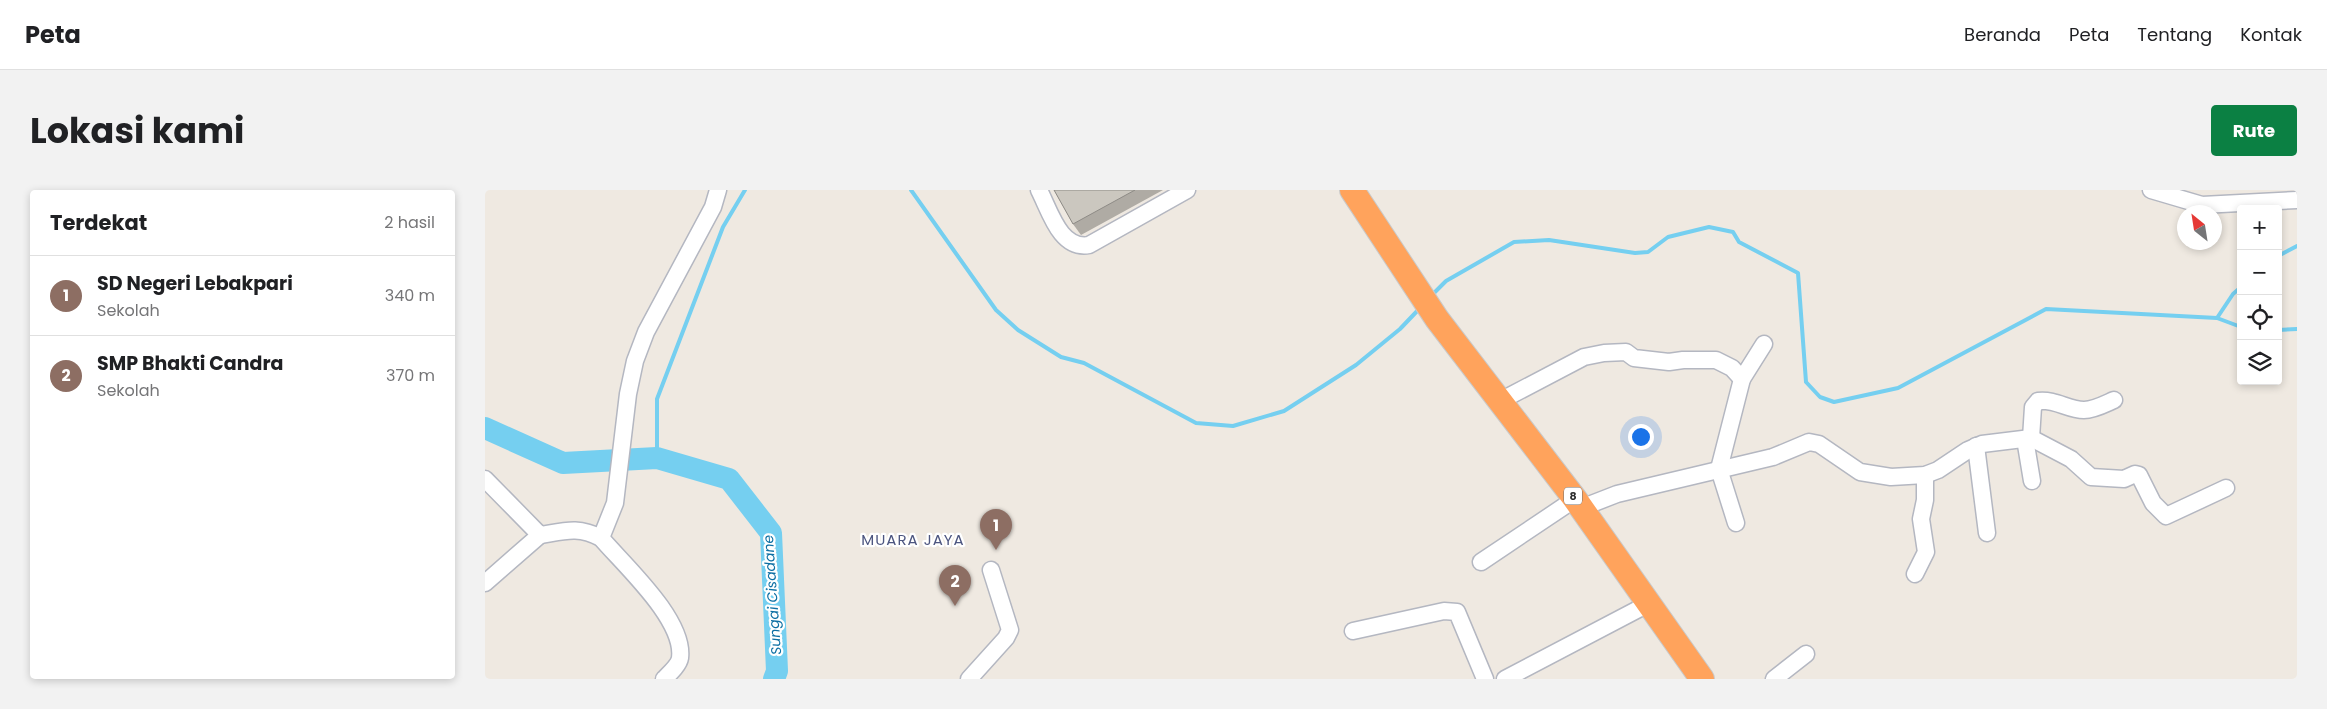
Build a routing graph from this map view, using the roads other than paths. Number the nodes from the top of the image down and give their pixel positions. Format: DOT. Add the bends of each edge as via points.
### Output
graph roads {
  1 [pos="718,190"];
  2 [pos="1039,190"];
  3 [pos="1187,190"];
  4 [pos="1352,190"];
  5 [pos="2151,190"];
  6 [pos="2297,200"];
  7 [pos="1763,344"];
  8 [pos="1742,379"];
  9 [pos="1500,400"];
  10 [pos="2114,400"];
  11 [pos="2029,438"];
  12 [pos="1976,446"];
  13 [pos="1719,469"];
  14 [pos="1925,475"];
  15 [pos="485,479"];
  16 [pos="2031,481"];
  17 [pos="2225,488"];
  18 [pos="1578,503"];
  19 [pos="1736,523"];
  20 [pos="1987,533"];
  21 [pos="540,535"];
  22 [pos="601,538"];
  23 [pos="1481,562"];
  24 [pos="991,570"];
  25 [pos="1915,574"];
  26 [pos="485,583"];
  27 [pos="1648,604"];
  28 [pos="1353,630"];
  29 [pos="1806,654"];
  30 [pos="664,679"];
  31 [pos="969,679"];
  32 [pos="1485,679"];
  33 [pos="1505,679"];
  34 [pos="1701,679"];
  35 [pos="1774,679"];
  1 -- 22 [label="street" via="713,207 646,332 635,361 615,503"];
  2 -- 3 [label="street" via="1064,238 1079,247 1089,245"];
  4 -- 9 [label="highway, 8" via="1437,319"];
  5 -- 6 [label="street" via="2202,205"];
  7 -- 8 [label="street"];
  8 -- 9 [label="street" via="1732,368 1716,360 1669,362 1635,358 1626,352 1604,353 1584,357"];
  8 -- 13 [label="street"];
  9 -- 18 [label="highway, 8"];
  10 -- 11 [label="street" via="2087,410 2053,400 2038,401 2033,407"];
  11 -- 12 [label="street"];
  11 -- 16 [label="street"];
  11 -- 17 [label="street" via="2071,459 2091,477 2124,479 2139,475 2153,503 2166,516"];
  12 -- 14 [label="street" via="1939,470"];
  12 -- 20 [label="street"];
  13 -- 14 [label="street" via="1773,457 1809,442 1819,444 1860,472 1891,477"];
  13 -- 18 [label="street"];
  13 -- 19 [label="street"];
  14 -- 25 [label="street" via="1921,519 1926,552"];
  15 -- 21 [label="street"];
  18 -- 23 [label="street"];
  18 -- 27 [label="highway, 8"];
  21 -- 22 [label="street" via="574,529"];
  21 -- 26 [label="street"];
  22 -- 30 [label="street" via="668,614 680,643 680,660"];
  24 -- 31 [label="street" via="1009,630 1006,638"];
  27 -- 33 [label="street"];
  27 -- 34 [label="highway, 8"];
  28 -- 32 [label="street" via="1445,611 1457,612"];
  29 -- 35 [label="street"];
}
